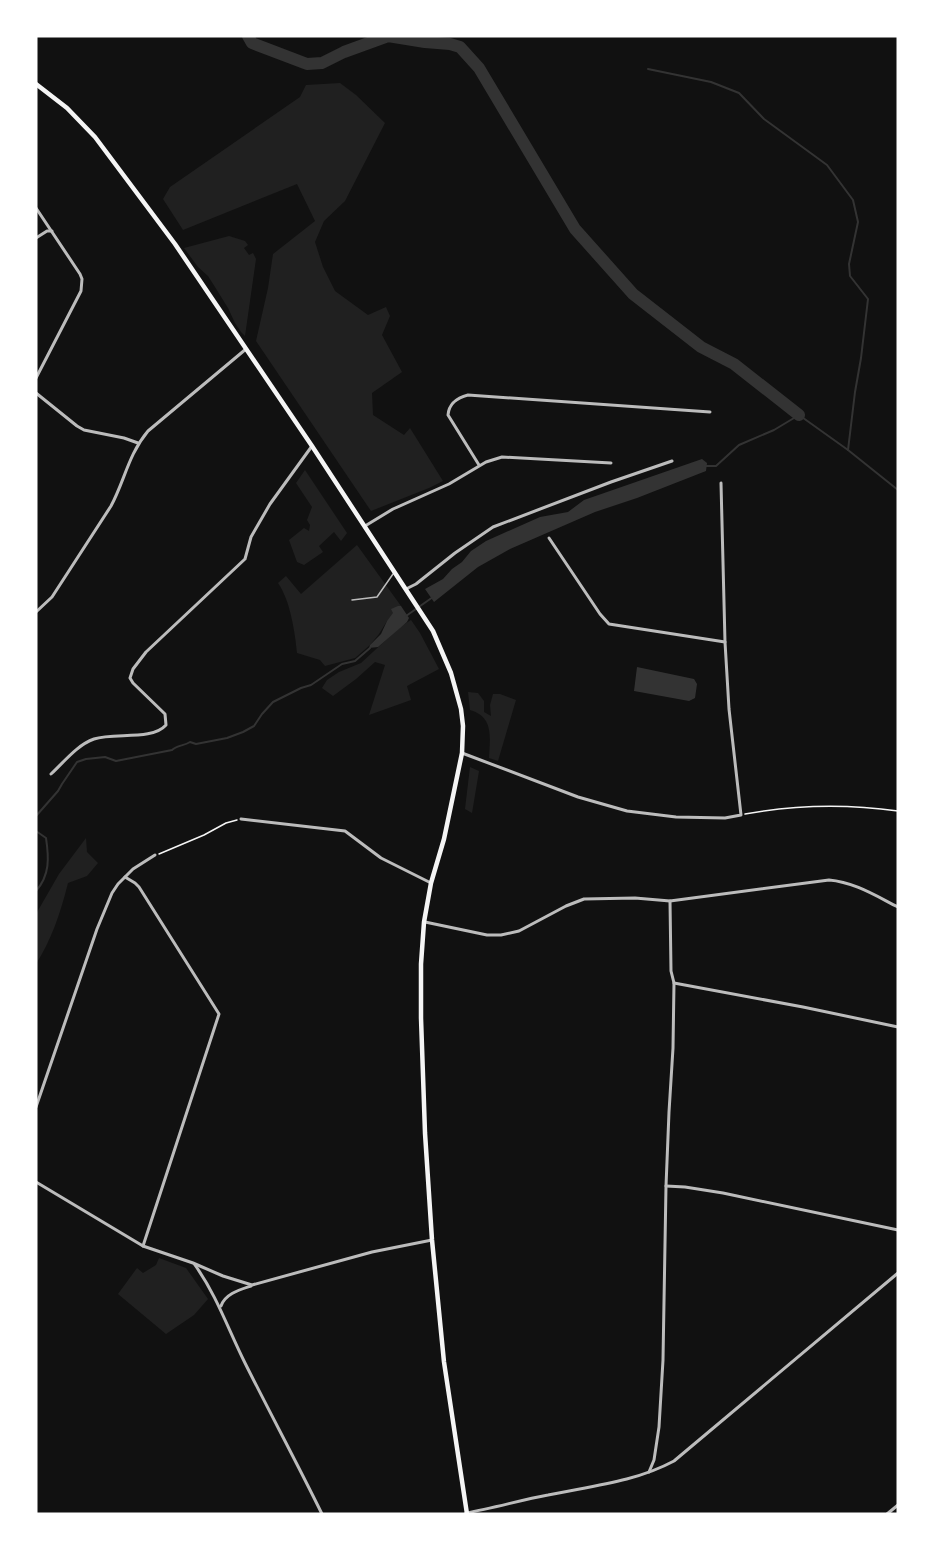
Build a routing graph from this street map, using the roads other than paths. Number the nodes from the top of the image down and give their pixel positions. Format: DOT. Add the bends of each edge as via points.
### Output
graph roads {
  1 [pos="36,84"];
  2 [pos="36,208"];
  3 [pos="52,231"];
  4 [pos="36,238"];
  5 [pos="246,348"];
  6 [pos="36,378"];
  7 [pos="36,393"];
  8 [pos="710,412"];
  9 [pos="138,443"];
  10 [pos="312,446"];
  11 [pos="672,461"];
  12 [pos="611,463"];
  13 [pos="479,465"];
  14 [pos="721,483"];
  15 [pos="363,526"];
  16 [pos="549,538"];
  17 [pos="395,573"];
  18 [pos="406,590"];
  19 [pos="352,600"];
  20 [pos="36,612"];
  21 [pos="725,642"];
  22 [pos="462,753"];
  23 [pos="51,774"];
  24 [pos="241,819"];
  25 [pos="155,855"];
  26 [pos="125,877"];
  27 [pos="431,883"];
  28 [pos="670,901"];
  29 [pos="898,907"];
  30 [pos="424,922"];
  31 [pos="674,983"];
  32 [pos="898,1028"];
  33 [pos="36,1107"];
  34 [pos="36,1182"];
  35 [pos="666,1186"];
  36 [pos="898,1230"];
  37 [pos="432,1240"];
  38 [pos="143,1246"];
  39 [pos="193,1263"];
  40 [pos="898,1273"];
  41 [pos="252,1285"];
  42 [pos="220,1308"];
  43 [pos="650,1472"];
  44 [pos="898,1505"];
  45 [pos="322,1514"];
  46 [pos="466,1514"];
  47 [pos="887,1514"];
  1 -- 5 [label="main road" via="95,137"];
  2 -- 3 [label="street"];
  3 -- 4 [label="street"];
  3 -- 6 [label="street" via="80,274 82,285"];
  5 -- 9 [label="street"];
  5 -- 10 [label="main road"];
  7 -- 9 [label="street" via="84,430"];
  8 -- 13 [label="street" via="468,395 449,407 448,415"];
  9 -- 20 [label="street" via="111,506 52,597"];
  10 -- 15 [label="main road"];
  10 -- 23 [label="street" via="266,511 251,537 245,559 146,652 133,669 130,678 165,714 166,725 157,732 95,738 84,743"];
  11 -- 18 [label="street" via="493,527"];
  12 -- 13 [label="street" via="502,457"];
  13 -- 15 [label="street"];
  14 -- 21 [label="street"];
  15 -- 17 [label="main road"];
  16 -- 21 [label="street" via="609,624"];
  17 -- 18 [label="main road"];
  17 -- 19 [label="lane" via="377,597"];
  18 -- 22 [label="main road" via="433,631 451,673 461,709"];
  21 -- 22 [label="street" via="741,815 676,817 627,811 578,797"];
  22 -- 27 [label="main road"];
  24 -- 27 [label="street" via="345,831 381,858"];
  25 -- 26 [label="street"];
  26 -- 33 [label="street" via="112,893 97,929"];
  26 -- 38 [label="street" via="139,887 219,1014"];
  27 -- 30 [label="main road"];
  28 -- 29 [label="street" via="829,880 875,894"];
  28 -- 30 [label="street" via="584,899 519,931 501,935 487,936"];
  28 -- 31 [label="street"];
  30 -- 37 [label="main road" via="421,1018"];
  31 -- 32 [label="street"];
  31 -- 35 [label="street"];
  34 -- 38 [label="street"];
  35 -- 36 [label="street" via="723,1193"];
  35 -- 43 [label="street" via="663,1360 659,1427"];
  37 -- 41 [label="street" via="372,1251"];
  37 -- 46 [label="main road" via="444,1362"];
  38 -- 39 [label="street"];
  39 -- 41 [label="street"];
  39 -- 42 [label="street"];
  40 -- 43 [label="street" via="674,1461"];
  41 -- 42 [label="street" via="234,1292 221,1302"];
  42 -- 45 [label="street"];
  43 -- 46 [label="street"];
  44 -- 47 [label="street"];
}
